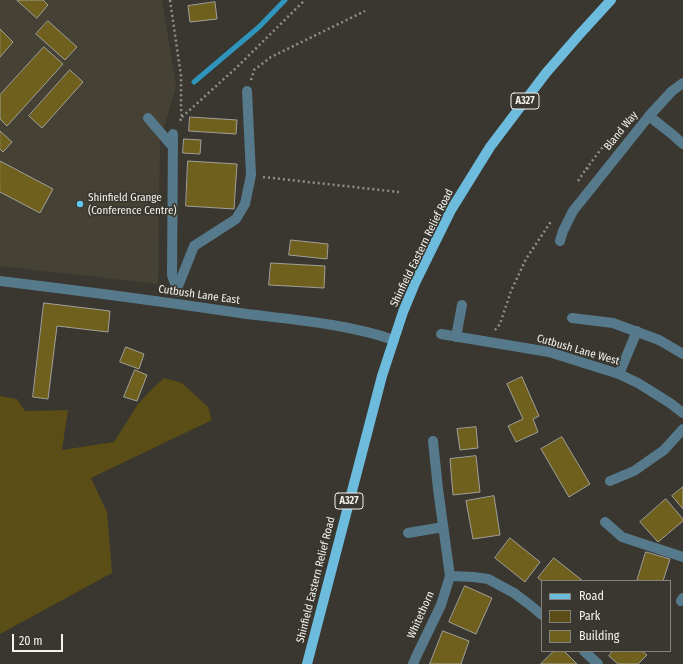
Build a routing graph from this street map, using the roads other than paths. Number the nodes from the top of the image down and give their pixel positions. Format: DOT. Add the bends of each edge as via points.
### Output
graph roads {
  1 [pos="611,0"];
  2 [pos="683,83"];
  3 [pos="247,91"];
  4 [pos="649,116"];
  5 [pos="148,118"];
  6 [pos="173,134"];
  7 [pos="683,144"];
  8 [pos="173,147"];
  9 [pos="560,241"];
  10 [pos="0,281"];
  11 [pos="177,289"];
  12 [pos="176,304"];
  13 [pos="462,305"];
  14 [pos="572,318"];
  15 [pos="637,331"];
  16 [pos="441,334"];
  17 [pos="456,336"];
  18 [pos="394,340"];
  19 [pos="680,352"];
  20 [pos="619,374"];
  21 [pos="683,413"];
  22 [pos="683,429"];
  23 [pos="433,441"];
  24 [pos="610,480"];
  25 [pos="605,522"];
  26 [pos="443,527"];
  27 [pos="408,533"];
  28 [pos="683,557"];
  29 [pos="450,576"];
  30 [pos="541,614"];
  31 [pos="585,652"];
  32 [pos="593,662"];
  33 [pos="307,664"];
  34 [pos="413,664"];
  1 -- 18 [label="main road, Shinfield Eastern Relief Road / A327" via="546,73 476,168 451,210 416,283"];
  2 -- 4 [label="street, Bland Way"];
  3 -- 11 [label="street" via="250,176 245,204 236,219 194,246"];
  4 -- 7 [label="street, Bland Way"];
  4 -- 9 [label="street, Bland Way" via="573,211"];
  5 -- 8 [label="street"];
  6 -- 8 [label="street"];
  8 -- 11 [label="street" via="172,275"];
  10 -- 12 [label="street, Cutbush Lane East"];
  11 -- 12 [label="street"];
  12 -- 18 [label="street, Cutbush Lane East" via="345,327"];
  13 -- 17 [label="street"];
  14 -- 15 [label="street" via="613,323"];
  15 -- 19 [label="street"];
  15 -- 20 [label="street"];
  16 -- 17 [label="street, Cutbush Lane West"];
  17 -- 20 [label="street, Cutbush Lane West" via="549,352"];
  18 -- 33 [label="main road, Shinfield Eastern Relief Road / A327" via="382,376"];
  20 -- 21 [label="street, Cutbush Lane West" via="638,383"];
  22 -- 24 [label="street" via="664,450 634,471"];
  23 -- 26 [label="street, Whitethorn"];
  25 -- 28 [label="street" via="622,537"];
  26 -- 27 [label="street"];
  26 -- 29 [label="street, Whitethorn"];
  29 -- 30 [label="street" via="488,579 514,593"];
  29 -- 34 [label="street, Whitethorn" via="441,605"];
  31 -- 32 [label="street"];
}
